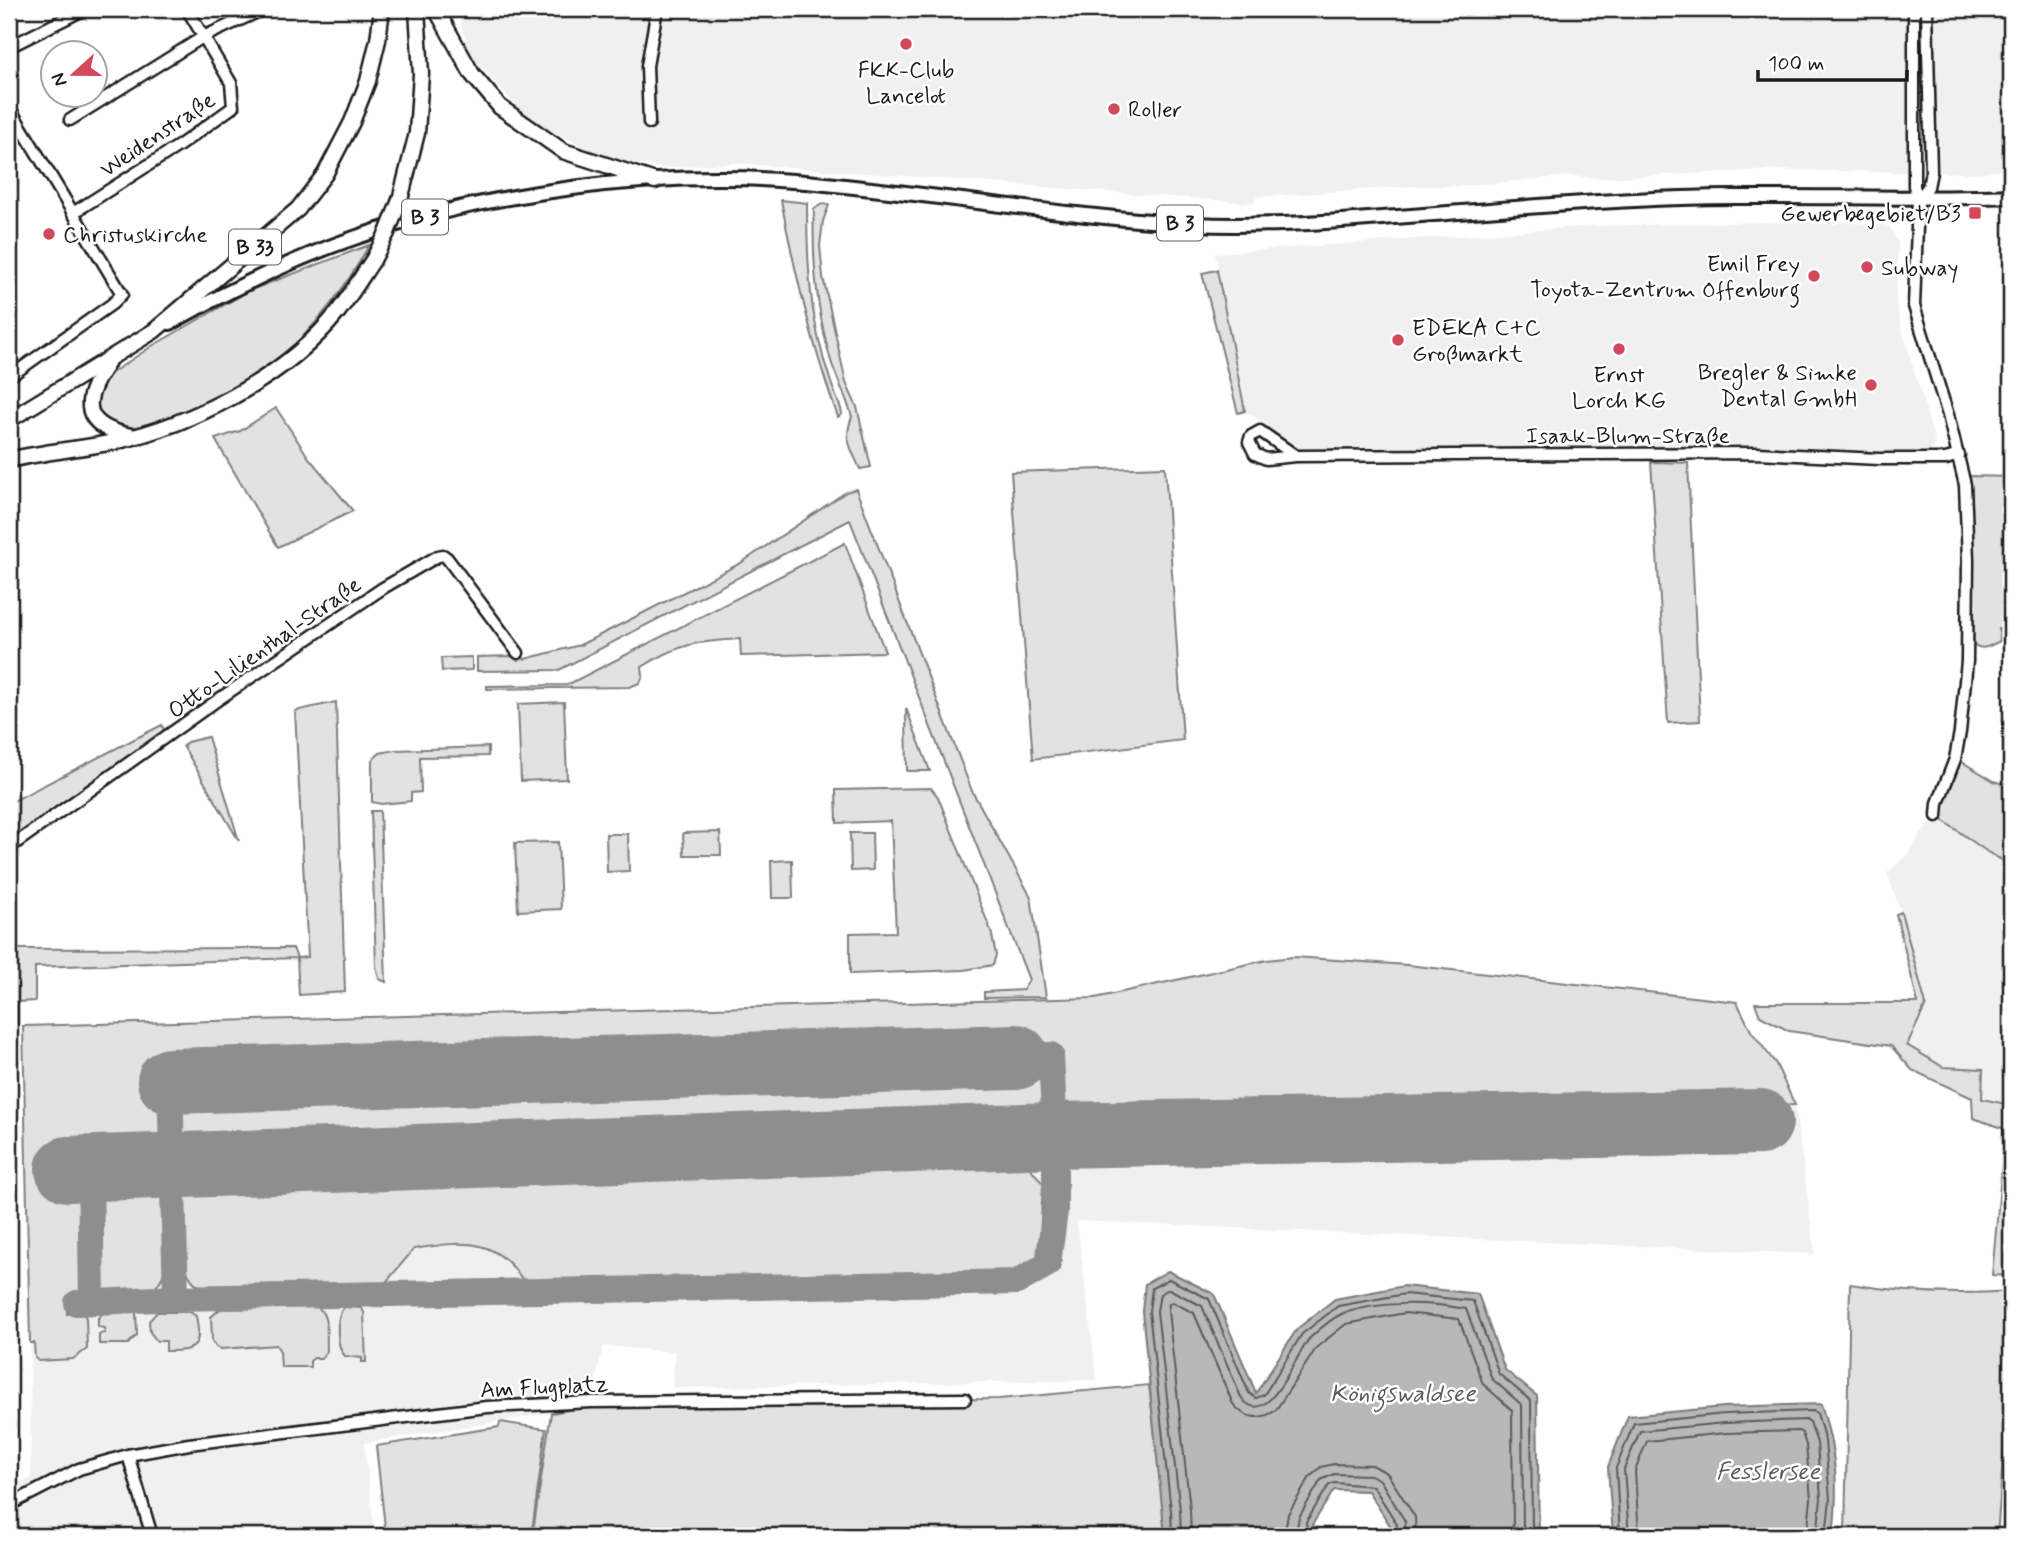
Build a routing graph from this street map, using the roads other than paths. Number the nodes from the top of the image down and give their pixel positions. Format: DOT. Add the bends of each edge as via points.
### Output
graph roads {
  1 [pos="85,9"];
  2 [pos="187,9"];
  3 [pos="264,9"];
  4 [pos="382,9"];
  5 [pos="417,9"];
  6 [pos="436,9"];
  7 [pos="657,9"];
  8 [pos="1914,9"];
  9 [pos="1927,9"];
  10 [pos="204,37"];
  11 [pos="9,47"];
  12 [pos="9,107"];
  13 [pos="70,120"];
  14 [pos="649,123"];
  15 [pos="655,181"];
  16 [pos="2011,197"];
  17 [pos="1918,200"];
  18 [pos="73,213"];
  19 [pos="154,331"];
  20 [pos="112,357"];
  21 [pos="9,377"];
  22 [pos="9,420"];
  23 [pos="135,436"];
  24 [pos="1296,456"];
  25 [pos="1959,456"];
  26 [pos="9,460"];
  27 [pos="518,653"];
  28 [pos="1937,816"];
  29 [pos="9,848"];
  30 [pos="965,1399"];
  31 [pos="128,1455"];
  32 [pos="9,1505"];
  33 [pos="152,1536"];
  1 -- 11 [label="street"];
  2 -- 10 [label="street, Weidenstraße"];
  3 -- 10 [label="street"];
  4 -- 19 [label="highway, B 33" via="368,82 325,174 298,209"];
  5 -- 23 [label="highway, bridge" via="421,74 417,133 400,200 373,260 336,314 281,365 209,410"];
  6 -- 15 [label="highway" via="472,74 500,107 563,151"];
  7 -- 14 [label="street" via="647,66"];
  8 -- 17 [label="street" via="1914,186"];
  9 -- 17 [label="street" via="1931,172 1928,187"];
  10 -- 13 [label="street"];
  10 -- 18 [label="street, Weidenstraße" via="230,83 233,107"];
  12 -- 18 [label="street"];
  15 -- 17 [label="main road, B 3" via="782,181 1196,224 1309,224 1700,197"];
  15 -- 19 [label="main road, B 3" via="512,197 391,227 288,264"];
  16 -- 17 [label="main road, B 3"];
  17 -- 25 [label="street" via="1914,306"];
  18 -- 21 [label="street" via="122,294"];
  19 -- 20 [label="highway, B 3"];
  20 -- 22 [label="highway, B 3"];
  20 -- 23 [label="highway" via="92,386 90,408 101,426"];
  23 -- 26 [label="highway"];
  24 -- 25 [label="street, Isaak-Blum-Straße"];
  25 -- 28 [label="street" via="1968,560 1967,661 1955,758 1942,788"];
  27 -- 29 [label="street, Otto-Lilienthal-Straße" via="447,558 438,556 241,684"];
  30 -- 31 [label="street, Am Flugplatz" via="487,1407"];
  31 -- 32 [label="street, Am Flugplatz" via="79,1469"];
  31 -- 33 [label="street"];
}
